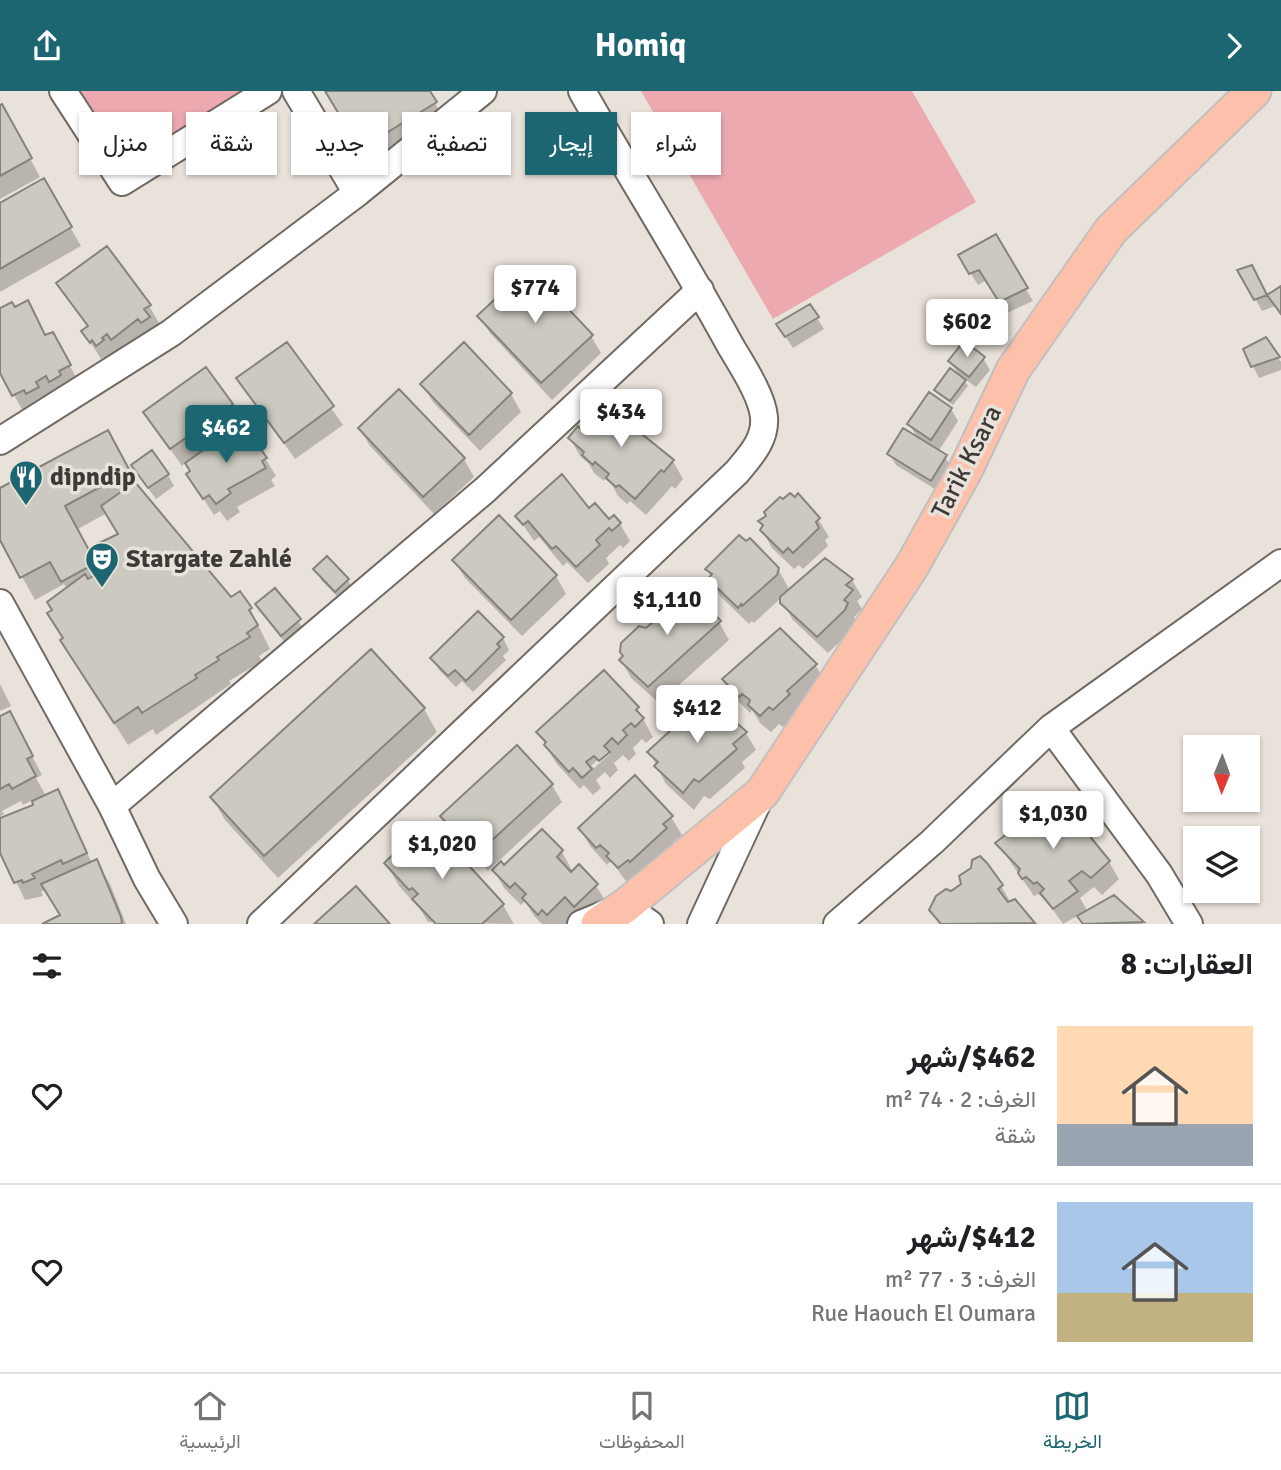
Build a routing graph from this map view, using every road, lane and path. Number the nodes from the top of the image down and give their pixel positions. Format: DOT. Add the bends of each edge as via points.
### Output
graph roads {
  1 [pos="63,91"];
  2 [pos="268,91"];
  3 [pos="296,91"];
  4 [pos="483,91"];
  5 [pos="582,91"];
  6 [pos="1254,91"];
  7 [pos="357,193"];
  8 [pos="700,290"];
  9 [pos="0,441"];
  10 [pos="1281,563"];
  11 [pos="0,603"];
  12 [pos="1051,728"];
  13 [pos="762,793"];
  14 [pos="112,806"];
  15 [pos="625,918"];
  16 [pos="174,924"];
  17 [pos="261,924"];
  18 [pos="581,924"];
  19 [pos="701,924"];
  20 [pos="837,924"];
  21 [pos="1189,924"];
  1 -- 2 [label="street" via="122,182"];
  3 -- 7 [label="street"];
  4 -- 7 [label="street"];
  5 -- 8 [label="street"];
  6 -- 13 [label="main road, Tarik Ksara" via="1111,230 1049,317 1013,370 965,471 912,566"];
  7 -- 9 [label="street" via="170,333"];
  8 -- 14 [label="street" via="485,490"];
  8 -- 17 [label="street" via="756,392 764,417 759,445 737,472"];
  10 -- 12 [label="street"];
  11 -- 14 [label="street"];
  12 -- 20 [label="street" via="932,842"];
  12 -- 21 [label="street" via="1159,874"];
  13 -- 15 [label="main road, Tarik Ksara"];
  13 -- 19 [label="street"];
  14 -- 16 [label="street"];
  15 -- 18 [label="street"];
}
